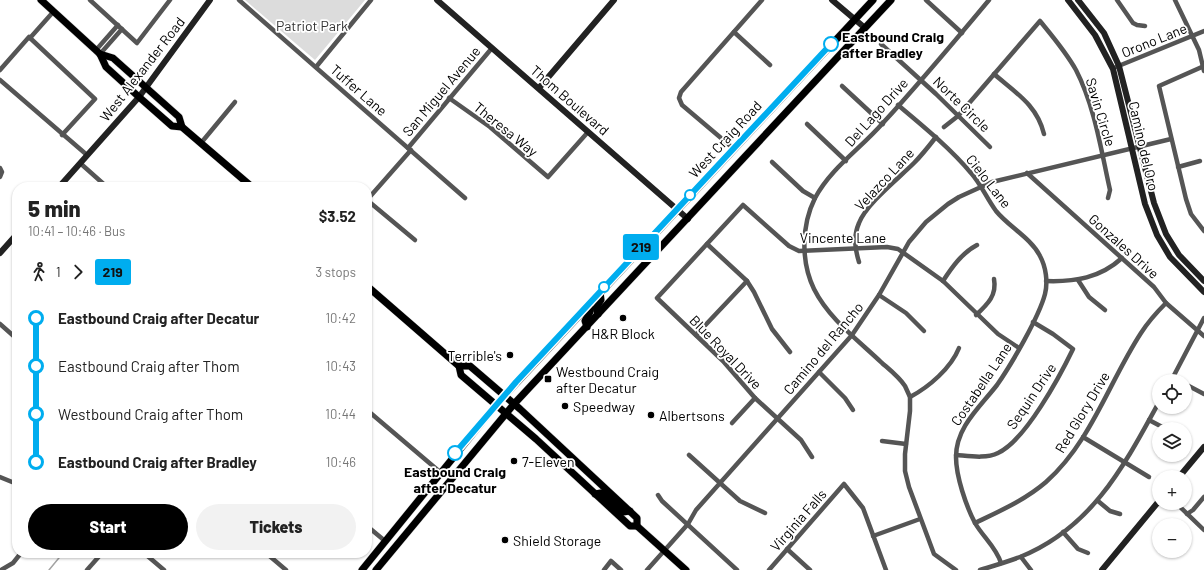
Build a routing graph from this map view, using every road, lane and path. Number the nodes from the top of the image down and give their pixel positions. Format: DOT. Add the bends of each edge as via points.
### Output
graph roads {
  1 [pos="42,0"];
  2 [pos="90,0"];
  3 [pos="170,0"];
  4 [pos="210,0"];
  5 [pos="239,0"];
  6 [pos="371,0"];
  7 [pos="437,0"];
  8 [pos="614,0"];
  9 [pos="762,0"];
  10 [pos="832,0"];
  11 [pos="873,0"];
  12 [pos="891,0"];
  13 [pos="926,0"];
  14 [pos="989,0"];
  15 [pos="1068,0"];
  16 [pos="1078,0"];
  17 [pos="1117,0"];
  18 [pos="1175,0"];
  19 [pos="54,11"];
  20 [pos="855,19"];
  21 [pos="118,26"];
  22 [pos="1145,26"];
  23 [pos="865,28"];
  24 [pos="122,29"];
  25 [pos="1204,31"];
  26 [pos="734,32"];
  27 [pos="962,33"];
  28 [pos="1193,37"];
  29 [pos="30,38"];
  30 [pos="882,44"];
  31 [pos="492,48"];
  32 [pos="98,52"];
  33 [pos="770,65"];
  34 [pos="316,67"];
  35 [pos="1116,68"];
  36 [pos="1204,68"];
  37 [pos="0,70"];
  38 [pos="994,74"];
  39 [pos="921,79"];
  40 [pos="0,80"];
  41 [pos="842,86"];
  42 [pos="145,88"];
  43 [pos="539,88"];
  44 [pos="139,97"];
  45 [pos="449,98"];
  46 [pos="235,102"];
  47 [pos="898,105"];
  48 [pos="958,116"];
  49 [pos="807,124"];
  50 [pos="883,124"];
  51 [pos="182,127"];
  52 [pos="944,127"];
  53 [pos="588,132"];
  54 [pos="1044,134"];
  55 [pos="62,135"];
  56 [pos="936,137"];
  57 [pos="1171,139"];
  58 [pos="201,143"];
  59 [pos="1140,146"];
  60 [pos="990,147"];
  61 [pos="1133,148"];
  62 [pos="409,149"];
  63 [pos="734,149"];
  64 [pos="87,155"];
  65 [pos="1102,155"];
  66 [pos="846,160"];
  67 [pos="1200,161"];
  68 [pos="772,162"];
  69 [pos="80,163"];
  70 [pos="1178,168"];
  71 [pos="1027,173"];
  72 [pos="63,182"];
  73 [pos="101,182"];
  74 [pos="246,182"];
  75 [pos="980,186"];
  76 [pos="372,194"];
  77 [pos="465,198"];
  78 [pos="815,198"];
  79 [pos="1108,198"];
  80 [pos="372,204"];
  81 [pos="677,209"];
  82 [pos="688,219"];
  83 [pos="1204,231"];
  84 [pos="12,240"];
  85 [pos="415,240"];
  86 [pos="708,244"];
  87 [pos="977,245"];
  88 [pos="854,248"];
  89 [pos="805,251"];
  90 [pos="902,252"];
  91 [pos="0,253"];
  92 [pos="1122,258"];
  93 [pos="859,262"];
  94 [pos="994,279"];
  95 [pos="1078,280"];
  96 [pos="747,281"];
  97 [pos="942,281"];
  98 [pos="1046,281"];
  99 [pos="1204,281"];
  100 [pos="372,290"];
  101 [pos="600,292"];
  102 [pos="1204,292"];
  103 [pos="879,295"];
  104 [pos="1166,303"];
  105 [pos="589,304"];
  106 [pos="1105,310"];
  107 [pos="598,314"];
  108 [pos="976,315"];
  109 [pos="1204,318"];
  110 [pos="1033,322"];
  111 [pos="0,324"];
  112 [pos="587,327"];
  113 [pos="924,330"];
  114 [pos="1198,331"];
  115 [pos="12,335"];
  116 [pos="696,335"];
  117 [pos="852,335"];
  118 [pos="1204,336"];
  119 [pos="959,348"];
  120 [pos="1019,348"];
  121 [pos="790,352"];
  122 [pos="459,366"];
  123 [pos="819,372"];
  124 [pos="1175,374"];
  125 [pos="1192,388"];
  126 [pos="1204,394"];
  127 [pos="504,395"];
  128 [pos="910,397"];
  129 [pos="755,398"];
  130 [pos="496,404"];
  131 [pos="514,404"];
  132 [pos="853,410"];
  133 [pos="506,413"];
  134 [pos="372,414"];
  135 [pos="1152,414"];
  136 [pos="778,418"];
  137 [pos="1149,420"];
  138 [pos="1153,422"];
  139 [pos="732,423"];
  140 [pos="1083,437"];
  141 [pos="882,441"];
  142 [pos="906,444"];
  143 [pos="1204,447"];
  144 [pos="689,455"];
  145 [pos="956,455"];
  146 [pos="812,457"];
  147 [pos="1126,462"];
  148 [pos="1185,470"];
  149 [pos="440,472"];
  150 [pos="0,477"];
  151 [pos="1149,477"];
  152 [pos="12,482"];
  153 [pos="720,483"];
  154 [pos="595,494"];
  155 [pos="658,495"];
  156 [pos="1204,497"];
  157 [pos="418,500"];
  158 [pos="1098,501"];
  159 [pos="620,502"];
  160 [pos="605,503"];
  161 [pos="427,508"];
  162 [pos="1152,509"];
  163 [pos="1183,510"];
  164 [pos="630,511"];
  165 [pos="764,513"];
  166 [pos="1120,514"];
  167 [pos="1187,514"];
  168 [pos="920,519"];
  169 [pos="976,523"];
  170 [pos="688,524"];
  171 [pos="637,526"];
  172 [pos="372,530"];
  173 [pos="1204,530"];
  174 [pos="1063,532"];
  175 [pos="873,536"];
  176 [pos="385,541"];
  177 [pos="787,549"];
  178 [pos="664,550"];
  179 [pos="1088,553"];
  180 [pos="372,557"];
  181 [pos="1021,557"];
  182 [pos="17,558"];
  183 [pos="98,558"];
  184 [pos="150,558"];
  185 [pos="272,558"];
  186 [pos="372,558"];
  187 [pos="1001,563"];
  188 [pos="1,570"];
  189 [pos="87,570"];
  190 [pos="164,570"];
  191 [pos="286,570"];
  192 [pos="362,570"];
  193 [pos="376,570"];
  194 [pos="604,570"];
  195 [pos="621,570"];
  196 [pos="647,570"];
  197 [pos="686,570"];
  198 [pos="737,570"];
  199 [pos="769,570"];
  200 [pos="810,570"];
  201 [pos="886,570"];
  202 [pos="956,570"];
  203 [pos="980,570"];
  204 [pos="1031,570"];
  205 [pos="1102,570"];
  1 -- 19 [label="main road"];
  2 -- 21 [label="street"];
  3 -- 24 [label="street" via="137,43"];
  4 -- 42 [label="street, West Alexander Road"];
  5 -- 34 [label="street, Tuffer Lane"];
  6 -- 34 [label="street"];
  7 -- 31 [label="street, Thom Boulevard"];
  8 -- 43 [label="street"];
  9 -- 26 [label="street"];
  10 -- 20 [label="street"];
  11 -- 20 [label="main road, West Craig Road"];
  12 -- 23 [label="main road, West Craig Road"];
  13 -- 27 [label="street"];
  14 -- 27 [label="street, Del Lago Drive"];
  15 -- 35 [label="street, Camino del Oro"];
  16 -- 35 [label="street, Camino del Oro" via="1104,33"];
  17 -- 22 [label="street" via="1133,23"];
  18 -- 28 [label="street"];
  19 -- 29 [label="street"];
  19 -- 32 [label="main road"];
  20 -- 23 [label="street"];
  20 -- 63 [label="main road, West Craig Road"];
  21 -- 24 [label="street"];
  21 -- 32 [label="street"];
  23 -- 82 [label="main road, West Craig Road"];
  24 -- 32 [label="street"];
  25 -- 28 [label="street, Orono Lane"];
  26 -- 33 [label="street"];
  26 -- 63 [label="street" via="681,92 679,98 682,105"];
  27 -- 39 [label="street, Del Lago Drive"];
  28 -- 35 [label="street, Orono Lane"];
  28 -- 36 [label="street"];
  29 -- 37 [label="street"];
  29 -- 55 [label="street" via="95,99"];
  30 -- 39 [label="street, Norte Circle"];
  31 -- 43 [label="street, Thom Boulevard"];
  31 -- 45 [label="street, San Miguel Avenue"];
  32 -- 42 [label="main road" via="113,58"];
  32 -- 44 [label="main road" via="106,67"];
  34 -- 62 [label="street, Tuffer Lane"];
  35 -- 59 [label="street, Camino del Oro"];
  35 -- 61 [label="street, Camino del Oro"];
  36 -- 57 [label="street" via="1159,86"];
  38 -- 48 [label="street"];
  38 -- 54 [label="street" via="1029,104 1038,116"];
  38 -- 65 [label="street, Savin Circle" via="1040,21 1076,70 1089,103"];
  39 -- 47 [label="street, Del Lago Drive"];
  39 -- 48 [label="street, Norte Circle"];
  40 -- 55 [label="street"];
  41 -- 50 [label="street"];
  42 -- 44 [label="street, West Alexander Road"];
  42 -- 51 [label="main road" via="179,117"];
  43 -- 53 [label="street, Thom Boulevard"];
  44 -- 51 [label="main road" via="172,126"];
  44 -- 64 [label="street, West Alexander Road"];
  45 -- 53 [label="street, Theresa Way" via="490,128 548,177"];
  45 -- 62 [label="street, San Miguel Avenue"];
  46 -- 58 [label="street"];
  47 -- 50 [label="street, Del Lago Drive"];
  47 -- 56 [label="street, Cielo Lane"];
  48 -- 52 [label="street"];
  48 -- 60 [label="street, Norte Circle"];
  49 -- 66 [label="street"];
  50 -- 66 [label="street, Del Lago Drive"];
  51 -- 58 [label="main road"];
  53 -- 81 [label="street, Thom Boulevard"];
  55 -- 64 [label="street"];
  56 -- 75 [label="street, Cielo Lane" via="972,173"];
  56 -- 88 [label="street, Velazco Lane" via="866,211 859,222"];
  57 -- 59 [label="street, Camino del Rancho"];
  57 -- 70 [label="street"];
  58 -- 74 [label="main road"];
  59 -- 61 [label="street, Camino del Rancho"];
  59 -- 99 [label="street, Camino del Oro" via="1154,203 1166,234 1179,255"];
  61 -- 65 [label="street, Camino del Rancho"];
  61 -- 102 [label="street, Camino del Oro" via="1145,204 1157,235 1170,257"];
  62 -- 76 [label="street, San Miguel Avenue"];
  62 -- 77 [label="street, Tuffer Lane"];
  63 -- 81 [label="main road, West Craig Road"];
  64 -- 69 [label="street, West Alexander Road"];
  65 -- 71 [label="street, Camino del Rancho"];
  65 -- 79 [label="street, Savin Circle" via="1110,190"];
  66 -- 78 [label="street, Del Lago Drive" via="827,179"];
  67 -- 70 [label="street"];
  68 -- 78 [label="street" via="803,191"];
  69 -- 72 [label="street, West Alexander Road"];
  69 -- 73 [label="street"];
  70 -- 83 [label="street" via="1191,214"];
  71 -- 75 [label="street, Camino del Rancho"];
  71 -- 92 [label="street, Gonzales Drive"];
  75 -- 90 [label="street, Camino del Rancho" via="948,204 926,222"];
  75 -- 98 [label="street, Cielo Lane" via="999,214 1040,256 1045,268"];
  78 -- 89 [label="street, Del Lago Drive" via="807,223"];
  80 -- 85 [label="street"];
  81 -- 82 [label="street, Thom Boulevard"];
  81 -- 101 [label="main road, West Craig Road"];
  82 -- 107 [label="main road, West Craig Road"];
  84 -- 91 [label="street"];
  86 -- 89 [label="street, Vincente Lane" via="744,205 789,246"];
  86 -- 96 [label="street"];
  86 -- 116 [label="street, Blue Royal Drive" via="657,298"];
  87 -- 97 [label="street" via="958,261"];
  88 -- 89 [label="street, Vincente Lane"];
  88 -- 90 [label="street, Vincente Lane" via="887,247"];
  88 -- 93 [label="street"];
  89 -- 117 [label="street, Del Lago Drive" via="814,289 825,308"];
  90 -- 97 [label="street, Vincente Lane"];
  90 -- 103 [label="street, Camino del Rancho"];
  92 -- 95 [label="street" via="1098,275"];
  92 -- 104 [label="street, Gonzales Drive" via="1154,287"];
  94 -- 108 [label="street" via="995,288 990,300"];
  95 -- 98 [label="street"];
  95 -- 106 [label="street" via="1089,297"];
  96 -- 116 [label="street"];
  96 -- 121 [label="street" via="772,328"];
  97 -- 108 [label="street, Vincente Lane"];
  98 -- 110 [label="street, Costabella Lane" via="1045,294"];
  100 -- 122 [label="main road"];
  101 -- 105 [label="main road, West Craig Road"];
  101 -- 107 [label="main road" via="601,300 596,308"];
  103 -- 113 [label="street" via="906,313"];
  103 -- 117 [label="street, Camino del Rancho"];
  104 -- 114 [label="street, Gonzales Drive"];
  104 -- 140 [label="street, Red Glory Drive" via="1140,333"];
  105 -- 112 [label="main road" via="591,309 585,321"];
  105 -- 127 [label="main road, West Craig Road"];
  107 -- 112 [label="main road, West Craig Road"];
  108 -- 120 [label="street, Vincente Lane"];
  109 -- 114 [label="street"];
  110 -- 120 [label="street, Costabella Lane"];
  110 -- 145 [label="street, Sequin Drive" via="1073,349 1046,399 1012,444 1002,451 990,456"];
  111 -- 115 [label="street"];
  112 -- 131 [label="main road, West Craig Road"];
  114 -- 118 [label="street, Gonzales Drive"];
  114 -- 124 [label="street"];
  116 -- 129 [label="street, Blue Royal Drive"];
  117 -- 123 [label="street, Camino del Rancho"];
  117 -- 128 [label="street, Del Lago Drive" via="902,381"];
  119 -- 128 [label="street" via="952,362 928,386"];
  120 -- 145 [label="street, Costabella Lane" via="997,384 966,423 957,444"];
  122 -- 127 [label="main road" via="470,366"];
  122 -- 130 [label="main road" via="461,375"];
  123 -- 132 [label="street" via="846,398"];
  123 -- 136 [label="street, Camino del Rancho"];
  125 -- 126 [label="street"];
  127 -- 130 [label="main road, West Craig Road"];
  127 -- 131 [label="main road"];
  128 -- 142 [label="street"];
  129 -- 136 [label="street, Blue Royal Drive"];
  129 -- 139 [label="street"];
  130 -- 133 [label="main road"];
  130 -- 149 [label="main road, West Craig Road"];
  131 -- 133 [label="main road, West Craig Road"];
  131 -- 159 [label="main road"];
  133 -- 154 [label="main road"];
  133 -- 161 [label="main road, West Craig Road"];
  134 -- 149 [label="street"];
  135 -- 137 [label="street"];
  136 -- 146 [label="street, Blue Royal Drive" via="801,440"];
  136 -- 153 [label="street, Camino del Rancho"];
  137 -- 138 [label="street"];
  137 -- 147 [label="street"];
  140 -- 147 [label="street"];
  140 -- 169 [label="street, Red Glory Drive" via="1046,482 1015,504"];
  141 -- 142 [label="street"];
  142 -- 168 [label="street" via="905,471"];
  143 -- 148 [label="street"];
  144 -- 153 [label="street"];
  145 -- 169 [label="street" via="959,480"];
  147 -- 151 [label="street"];
  147 -- 158 [label="street"];
  149 -- 157 [label="main road, West Craig Road"];
  150 -- 152 [label="street"];
  153 -- 165 [label="street" via="740,501"];
  153 -- 170 [label="street, Camino del Rancho" via="696,510"];
  154 -- 159 [label="main road" via="601,492 610,500"];
  154 -- 160 [label="main road"];
  155 -- 170 [label="street"];
  156 -- 167 [label="street"];
  157 -- 161 [label="main road"];
  157 -- 176 [label="main road, West Craig Road"];
  158 -- 166 [label="street" via="1110,511"];
  158 -- 174 [label="street"];
  159 -- 164 [label="main road"];
  160 -- 164 [label="main road" via="614,504 623,512"];
  160 -- 171 [label="main road" via="630,526"];
  161 -- 193 [label="main road, West Craig Road"];
  162 -- 205 [label="street"];
  163 -- 167 [label="street"];
  164 -- 171 [label="main road" via="637,518"];
  167 -- 173 [label="street"];
  168 -- 175 [label="street"];
  168 -- 202 [label="street" via="934,554"];
  169 -- 187 [label="street" via="998,554"];
  170 -- 178 [label="street, Camino del Rancho"];
  170 -- 198 [label="street"];
  171 -- 178 [label="main road"];
  172 -- 176 [label="street"];
  174 -- 179 [label="street" via="1078,549"];
  174 -- 181 [label="street"];
  175 -- 177 [label="street, Virginia Falls" via="863,508 844,484"];
  175 -- 201 [label="street"];
  176 -- 180 [label="main road, West Craig Road"];
  177 -- 199 [label="street, Virginia Falls"];
  177 -- 200 [label="street"];
  178 -- 196 [label="street, Camino del Rancho"];
  178 -- 197 [label="main road"];
  181 -- 187 [label="street"];
  181 -- 204 [label="street"];
  182 -- 188 [label="street"];
  183 -- 189 [label="street"];
  184 -- 190 [label="street"];
  185 -- 191 [label="street"];
  186 -- 192 [label="main road, West Craig Road"];
  187 -- 203 [label="street"];
  194 -- 195 [label="street" via="611,561"];
}
